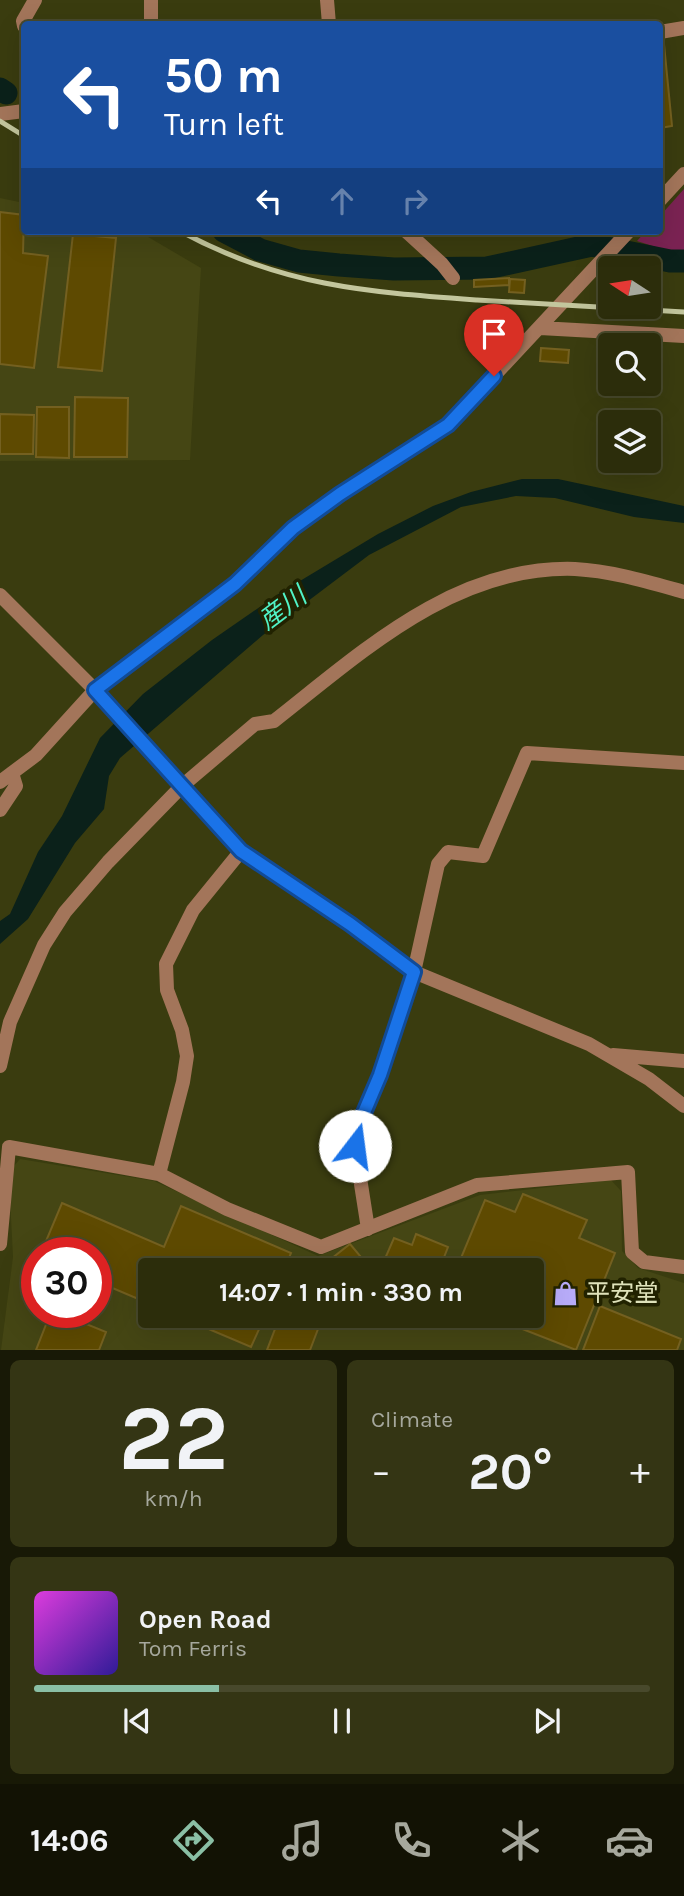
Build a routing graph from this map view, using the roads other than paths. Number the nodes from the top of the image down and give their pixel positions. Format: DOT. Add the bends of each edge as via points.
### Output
graph roads {
  1 [pos="35,0"];
  2 [pos="151,0"];
  3 [pos="327,0"];
  4 [pos="23,21"];
  5 [pos="151,21"];
  6 [pos="329,21"];
  7 [pos="684,28"];
  8 [pos="663,32"];
  9 [pos="21,111"];
  10 [pos="0,114"];
  11 [pos="684,174"];
  12 [pos="663,197"];
  13 [pos="409,235"];
  14 [pos="625,235"];
  15 [pos="448,272"];
  16 [pos="540,328"];
  17 [pos="684,336"];
  18 [pos="684,592"];
  19 [pos="0,595"];
  20 [pos="95,690"];
  21 [pos="684,763"];
  22 [pos="6,778"];
  23 [pos="178,781"];
  24 [pos="0,810"];
  25 [pos="241,851"];
  26 [pos="414,972"];
  27 [pos="608,1055"];
  28 [pos="684,1061"];
  29 [pos="0,1066"];
  30 [pos="684,1106"];
  31 [pos="159,1174"];
  32 [pos="2,1201"];
  33 [pos="368,1229"];
  34 [pos="0,1244"];
  35 [pos="684,1267"];
  1 -- 4 [label="street"];
  2 -- 5 [label="street"];
  3 -- 6 [label="street"];
  7 -- 8 [label="street"];
  9 -- 10 [label="street"];
  11 -- 12 [label="street"];
  13 -- 15 [label="street"];
  14 -- 16 [label="street"];
  16 -- 17 [label="street"];
  16 -- 20 [label="street" via="448,425 293,528 235,584"];
  18 -- 23 [label="street" via="639,579 574,569 495,579 413,617 274,721 255,724"];
  19 -- 20 [label="street"];
  20 -- 22 [label="street" via="37,755"];
  20 -- 23 [label="street"];
  21 -- 26 [label="street" via="527,753 483,856 448,852 438,864"];
  22 -- 24 [label="street" via="16,786"];
  23 -- 25 [label="street"];
  23 -- 29 [label="street" via="65,912 44,945 10,1023"];
  25 -- 26 [label="street"];
  25 -- 31 [label="street" via="193,910 166,964 167,990 187,1056"];
  26 -- 27 [label="street"];
  26 -- 33 [label="street" via="355,1146"];
  27 -- 28 [label="street"];
  27 -- 30 [label="street"];
  31 -- 32 [label="street" via="9,1147"];
  31 -- 33 [label="street" via="227,1209 321,1247"];
  32 -- 34 [label="street"];
  33 -- 35 [label="street" via="477,1185 628,1172 632,1252 644,1262"];
}
